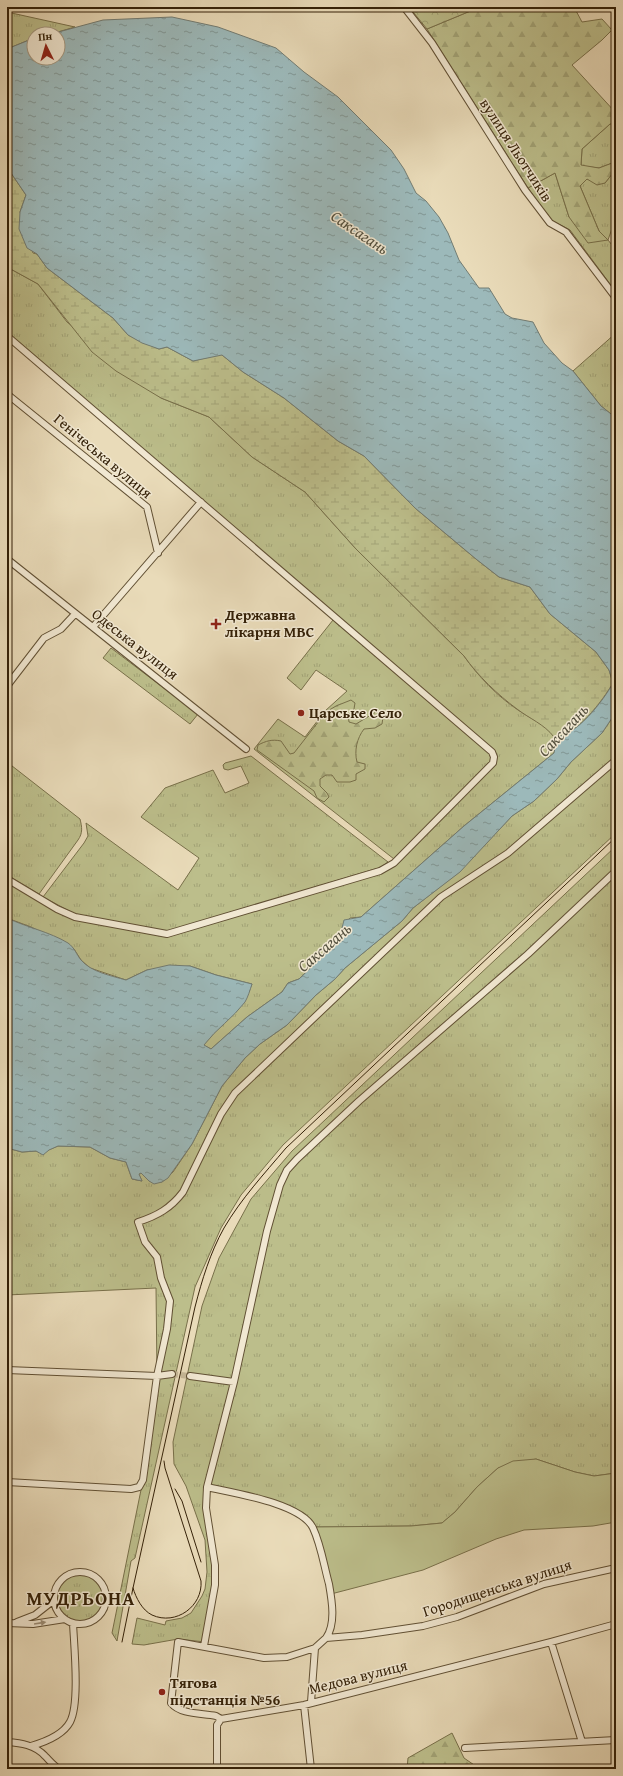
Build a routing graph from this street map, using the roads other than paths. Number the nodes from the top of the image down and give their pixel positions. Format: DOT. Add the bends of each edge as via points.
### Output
graph roads {
  1 [pos="404,7"];
  2 [pos="616,298"];
  3 [pos="7,336"];
  4 [pos="7,394"];
  5 [pos="201,502"];
  6 [pos="158,553"];
  7 [pos="7,559"];
  8 [pos="75,614"];
  9 [pos="92,627"];
  10 [pos="7,686"];
  11 [pos="246,749"];
  12 [pos="616,760"];
  13 [pos="616,871"];
  14 [pos="7,878"];
  15 [pos="7,1370"];
  16 [pos="172,1374"];
  17 [pos="157,1376"];
  18 [pos="190,1376"];
  19 [pos="234,1382"];
  20 [pos="7,1482"];
  21 [pos="207,1487"];
  22 [pos="616,1568"];
  23 [pos="54,1600"];
  24 [pos="65,1620"];
  25 [pos="7,1623"];
  26 [pos="15,1623"];
  27 [pos="73,1623"];
  28 [pos="616,1624"];
  29 [pos="326,1638"];
  30 [pos="551,1642"];
  31 [pos="204,1646"];
  32 [pos="315,1648"];
  33 [pos="311,1702"];
  34 [pos="304,1705"];
  35 [pos="221,1719"];
  36 [pos="616,1740"];
  37 [pos="7,1742"];
  38 [pos="582,1742"];
  39 [pos="31,1746"];
  40 [pos="465,1748"];
  41 [pos="59,1769"];
  42 [pos="218,1769"];
  43 [pos="311,1769"];
  1 -- 2 [label="street, вулиця Льотчиків" via="432,43 525,190 550,223 566,232"];
  3 -- 5 [label="street"];
  4 -- 6 [label="street, Генічеська вулиця" via="147,507"];
  5 -- 6 [label="street"];
  5 -- 14 [label="street" via="492,752 493,763 394,863 380,871 167,934 75,917 57,909"];
  6 -- 9 [label="street"];
  7 -- 8 [label="street, Одеська вулиця"];
  8 -- 9 [label="street, Одеська вулиця"];
  8 -- 10 [label="street" via="61,629 44,638"];
  9 -- 11 [label="street, Одеська вулиця"];
  12 -- 17 [label="street" via="508,853 441,897 236,1093 221,1114 179,1198 166,1210 138,1222 145,1242 160,1263 161,1278 170,1302"];
  13 -- 19 [label="street" via="528,954 359,1101 287,1170 267,1231"];
  15 -- 17 [label="street"];
  16 -- 17 [label="street"];
  17 -- 20 [label="street" via="143,1480 139,1487 131,1490"];
  18 -- 19 [label="street"];
  19 -- 21 [label="street"];
  21 -- 29 [label="street" via="261,1499 291,1509 313,1528 331,1594 332,1624"];
  21 -- 31 [label="street" via="206,1508 215,1585"];
  22 -- 29 [label="street, Городищенська вулиця" via="544,1584 457,1617 424,1626"];
  23 -- 24 [label="street" via="56,1609"];
  23 -- 26 [label="street" via="35,1615"];
  23 -- 27 [label="street" via="58,1584 70,1574 86,1573 99,1580 106,1595 102,1611 97,1618 89,1622"];
  26 -- 24 [label="street, one-way" via="33,1624"];
  24 -- 27 [label="street"];
  25 -- 26 [label="street"];
  27 -- 39 [label="street" via="75,1696 70,1723 45,1742"];
  28 -- 30 [label="street, Медова вулиця"];
  29 -- 32 [label="street"];
  30 -- 33 [label="street, Медова вулиця"];
  30 -- 38 [label="street"];
  31 -- 32 [label="street" via="224,1652 277,1658"];
  31 -- 35 [label="street" via="178,1642 171,1703 181,1711"];
  32 -- 33 [label="street"];
  33 -- 34 [label="street, Медова вулиця"];
  34 -- 35 [label="street, Медова вулиця"];
  34 -- 43 [label="street"];
  35 -- 42 [label="street" via="217,1725"];
  36 -- 38 [label="street"];
  37 -- 39 [label="street"];
  38 -- 40 [label="street"];
  39 -- 41 [label="street"];
}
